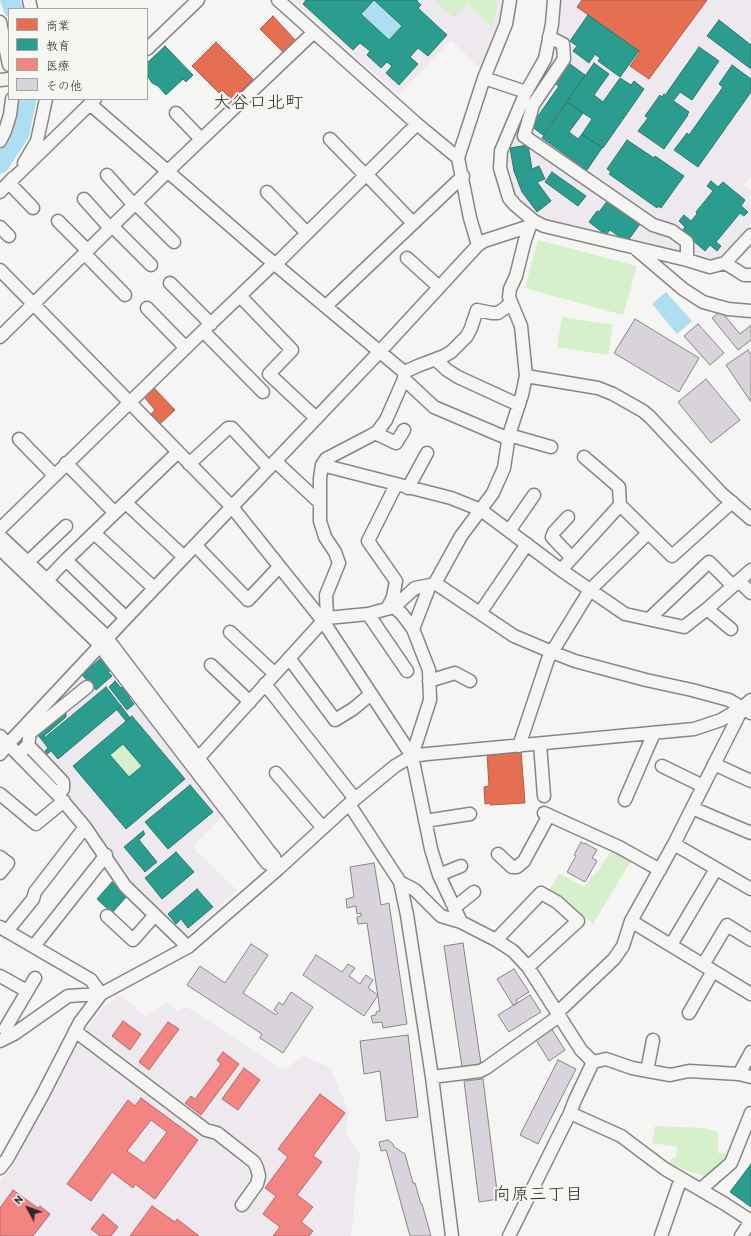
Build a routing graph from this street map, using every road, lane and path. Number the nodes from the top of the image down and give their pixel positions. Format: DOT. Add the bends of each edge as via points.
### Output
graph roads {
  1 [pos="198,0"];
  2 [pos="279,0"];
  3 [pos="510,0"];
  4 [pos="554,0"];
  5 [pos="0,22"];
  6 [pos="314,32"];
  7 [pos="549,37"];
  8 [pos="148,48"];
  9 [pos="8,59"];
  10 [pos="484,78"];
  11 [pos="526,92"];
  12 [pos="12,100"];
  13 [pos="46,100"];
  14 [pos="93,102"];
  15 [pos="176,112"];
  16 [pos="417,124"];
  17 [pos="201,139"];
  18 [pos="330,139"];
  19 [pos="0,141"];
  20 [pos="40,146"];
  21 [pos="458,158"];
  22 [pos="168,171"];
  23 [pos="107,175"];
  24 [pos="365,175"];
  25 [pos="463,176"];
  26 [pos="9,183"];
  27 [pos="0,192"];
  28 [pos="268,192"];
  29 [pos="84,199"];
  30 [pos="135,204"];
  31 [pos="33,208"];
  32 [pos="58,221"];
  33 [pos="413,223"];
  34 [pos="532,224"];
  35 [pos="0,226"];
  36 [pos="111,227"];
  37 [pos="307,233"];
  38 [pos="751,235"];
  39 [pos="9,236"];
  40 [pos="174,242"];
  41 [pos="478,244"];
  42 [pos="635,248"];
  43 [pos="86,252"];
  44 [pos="407,258"];
  45 [pos="687,260"];
  46 [pos="725,262"];
  47 [pos="275,264"];
  48 [pos="151,265"];
  49 [pos="0,270"];
  50 [pos="751,275"];
  51 [pos="170,283"];
  52 [pos="439,287"];
  53 [pos="125,295"];
  54 [pos="240,296"];
  55 [pos="511,302"];
  56 [pos="33,304"];
  57 [pos="326,306"];
  58 [pos="147,308"];
  59 [pos="751,311"];
  60 [pos="207,327"];
  61 [pos="0,337"];
  62 [pos="186,348"];
  63 [pos="379,352"];
  64 [pos="436,360"];
  65 [pos="404,376"];
  66 [pos="526,376"];
  67 [pos="263,392"];
  68 [pos="129,403"];
  69 [pos="519,405"];
  70 [pos="316,418"];
  71 [pos="404,430"];
  72 [pos="375,433"];
  73 [pos="509,437"];
  74 [pos="19,439"];
  75 [pos="551,447"];
  76 [pos="178,452"];
  77 [pos="427,453"];
  78 [pos="584,457"];
  79 [pos="66,463"];
  80 [pos="190,464"];
  81 [pos="272,464"];
  82 [pos="322,465"];
  83 [pos="54,475"];
  84 [pos="402,486"];
  85 [pos="534,494"];
  86 [pos="319,502"];
  87 [pos="732,502"];
  88 [pos="126,503"];
  89 [pos="620,505"];
  90 [pos="232,507"];
  91 [pos="481,510"];
  92 [pos="115,513"];
  93 [pos="568,516"];
  94 [pos="750,516"];
  95 [pos="66,526"];
  96 [pos="0,529"];
  97 [pos="509,531"];
  98 [pos="94,533"];
  99 [pos="648,533"];
  100 [pos="0,536"];
  101 [pos="527,544"];
  102 [pos="195,545"];
  103 [pos="0,549"];
  104 [pos="184,557"];
  105 [pos="572,558"];
  106 [pos="66,560"];
  107 [pos="28,562"];
  108 [pos="280,567"];
  109 [pos="561,570"];
  110 [pos="751,570"];
  111 [pos="47,580"];
  112 [pos="433,584"];
  113 [pos="736,584"];
  114 [pos="154,588"];
  115 [pos="590,590"];
  116 [pos="751,593"];
  117 [pos="390,608"];
  118 [pos="707,609"];
  119 [pos="480,613"];
  120 [pos="368,614"];
  121 [pos="126,618"];
  122 [pos="649,619"];
  123 [pos="325,620"];
  124 [pos="413,629"];
  125 [pos="730,629"];
  126 [pos="230,632"];
  127 [pos="104,642"];
  128 [pos="552,652"];
  129 [pos="289,658"];
  130 [pos="211,666"];
  131 [pos="407,671"];
  132 [pos="274,674"];
  133 [pos="429,681"];
  134 [pos="470,681"];
  135 [pos="265,684"];
  136 [pos="87,687"];
  137 [pos="371,694"];
  138 [pos="250,702"];
  139 [pos="748,707"];
  140 [pos="654,732"];
  141 [pos="4,740"];
  142 [pos="540,744"];
  143 [pos="28,745"];
  144 [pos="520,746"];
  145 [pos="0,754"];
  146 [pos="18,755"];
  147 [pos="412,756"];
  148 [pos="195,761"];
  149 [pos="714,764"];
  150 [pos="662,766"];
  151 [pos="276,772"];
  152 [pos="751,781"];
  153 [pos="703,786"];
  154 [pos="0,794"];
  155 [pos="544,796"];
  156 [pos="61,798"];
  157 [pos="625,800"];
  158 [pos="352,801"];
  159 [pos="692,808"];
  160 [pos="470,814"];
  161 [pos="425,821"];
  162 [pos="85,827"];
  163 [pos="323,828"];
  164 [pos="751,833"];
  165 [pos="674,844"];
  166 [pos="498,854"];
  167 [pos="106,855"];
  168 [pos="0,856"];
  169 [pos="461,866"];
  170 [pos="716,868"];
  171 [pos="278,869"];
  172 [pos="660,870"];
  173 [pos="0,873"];
  174 [pos="438,875"];
  175 [pos="400,882"];
  176 [pos="751,889"];
  177 [pos="474,892"];
  178 [pos="454,908"];
  179 [pos="155,914"];
  180 [pos="107,916"];
  181 [pos="632,921"];
  182 [pos="461,922"];
  183 [pos="4,929"];
  184 [pos="496,940"];
  185 [pos="751,940"];
  186 [pos="34,946"];
  187 [pos="671,946"];
  188 [pos="188,947"];
  189 [pos="528,967"];
  190 [pos="708,968"];
  191 [pos="0,976"];
  192 [pos="35,978"];
  193 [pos="27,991"];
  194 [pos="101,994"];
  195 [pos="751,994"];
  196 [pos="689,1012"];
  197 [pos="558,1014"];
  198 [pos="6,1030"];
  199 [pos="75,1031"];
  200 [pos="653,1040"];
  201 [pos="0,1041"];
  202 [pos="751,1052"];
  203 [pos="593,1062"];
  204 [pos="647,1071"];
  205 [pos="739,1074"];
  206 [pos="432,1077"];
  207 [pos="751,1077"];
  208 [pos="570,1113"];
  209 [pos="751,1113"];
  210 [pos="0,1168"];
  211 [pos="681,1178"];
  212 [pos="701,1189"];
  213 [pos="242,1205"];
  214 [pos="751,1221"];
  215 [pos="452,1236"];
  216 [pos="509,1236"];
  217 [pos="661,1236"];
  218 [pos="741,1236"];
  1 -- 8 [label="street"];
  2 -- 6 [label="street"];
  3 -- 10 [label="street" via="506,24"];
  4 -- 7 [label="street"];
  5 -- 9 [label="street"];
  6 -- 16 [label="street"];
  6 -- 17 [label="street"];
  7 -- 11 [label="street" via="545,59"];
  7 -- 45 [label="street" via="563,44 564,59 533,106 524,136 653,225 672,231 687,242"];
  10 -- 11 [label="street"];
  10 -- 21 [label="street"];
  11 -- 34 [label="street" via="501,151 500,168 510,198"];
  12 -- 19 [label="street" via="10,115"];
  13 -- 20 [label="street"];
  14 -- 20 [label="street"];
  14 -- 22 [label="street"];
  15 -- 17 [label="street"];
  16 -- 21 [label="street"];
  16 -- 24 [label="street"];
  17 -- 22 [label="street"];
  18 -- 24 [label="street"];
  20 -- 26 [label="street"];
  21 -- 25 [label="street"];
  22 -- 30 [label="street"];
  22 -- 47 [label="street"];
  23 -- 30 [label="street"];
  24 -- 33 [label="street"];
  24 -- 37 [label="street"];
  25 -- 33 [label="street"];
  25 -- 41 [label="street" via="470,218"];
  26 -- 27 [label="street"];
  26 -- 31 [label="street"];
  28 -- 37 [label="street"];
  29 -- 36 [label="street"];
  30 -- 36 [label="street"];
  30 -- 40 [label="street"];
  32 -- 43 [label="street"];
  33 -- 57 [label="street"];
  34 -- 41 [label="street"];
  34 -- 42 [label="street"];
  34 -- 55 [label="street" via="510,289"];
  35 -- 39 [label="street"];
  36 -- 43 [label="street"];
  36 -- 48 [label="street"];
  37 -- 47 [label="street"];
  38 -- 46 [label="street"];
  41 -- 52 [label="street"];
  42 -- 45 [label="street"];
  42 -- 59 [label="street" via="684,290 703,302 728,309"];
  43 -- 53 [label="street"];
  43 -- 56 [label="street"];
  44 -- 52 [label="street"];
  45 -- 46 [label="street" via="710,267"];
  46 -- 50 [label="street" via="744,275"];
  47 -- 54 [label="street"];
  47 -- 57 [label="street"];
  49 -- 56 [label="street"];
  51 -- 60 [label="street"];
  52 -- 63 [label="street"];
  54 -- 60 [label="street"];
  54 -- 70 [label="street" via="292,350 269,374"];
  55 -- 64 [label="street" via="498,312 477,310 467,336 451,352"];
  55 -- 66 [label="street" via="521,326"];
  56 -- 61 [label="street"];
  56 -- 68 [label="street"];
  57 -- 63 [label="street"];
  58 -- 62 [label="street"];
  60 -- 62 [label="street"];
  60 -- 67 [label="street"];
  62 -- 68 [label="street"];
  63 -- 65 [label="street"];
  63 -- 70 [label="street"];
  64 -- 65 [label="street" via="420,364"];
  64 -- 69 [label="street" via="458,377"];
  65 -- 72 [label="street" via="386,420"];
  65 -- 73 [label="street" via="434,407"];
  66 -- 69 [label="street"];
  66 -- 87 [label="street" via="598,388 643,411"];
  68 -- 76 [label="street"];
  68 -- 79 [label="street"];
  69 -- 73 [label="street"];
  70 -- 81 [label="street"];
  71 -- 72 [label="street" via="396,443"];
  72 -- 82 [label="street" via="326,459"];
  73 -- 75 [label="street"];
  73 -- 91 [label="street" via="504,468 493,493"];
  74 -- 83 [label="street"];
  76 -- 80 [label="street"];
  76 -- 88 [label="street"];
  77 -- 84 [label="street"];
  78 -- 89 [label="street" via="619,487"];
  79 -- 83 [label="street"];
  79 -- 92 [label="street"];
  80 -- 81 [label="street" via="228,428 232,428"];
  80 -- 90 [label="street"];
  81 -- 86 [label="street"];
  81 -- 90 [label="street"];
  82 -- 84 [label="street"];
  82 -- 86 [label="street"];
  83 -- 96 [label="street"];
  84 -- 91 [label="street" via="451,498"];
  84 -- 117 [label="street" via="368,541 396,581"];
  85 -- 97 [label="street"];
  86 -- 123 [label="street" via="320,521 339,563 326,595"];
  87 -- 94 [label="street"];
  87 -- 99 [label="street" via="672,556"];
  88 -- 92 [label="street"];
  88 -- 104 [label="street"];
  89 -- 99 [label="street"];
  89 -- 105 [label="street"];
  90 -- 102 [label="street"];
  90 -- 108 [label="street"];
  91 -- 97 [label="street"];
  91 -- 112 [label="street"];
  92 -- 98 [label="street"];
  93 -- 105 [label="street" via="552,537"];
  95 -- 107 [label="street"];
  97 -- 101 [label="street"];
  98 -- 106 [label="street"];
  98 -- 114 [label="street"];
  99 -- 115 [label="street"];
  100 -- 107 [label="street"];
  101 -- 109 [label="street"];
  101 -- 119 [label="street"];
  102 -- 104 [label="street"];
  102 -- 108 [label="street" via="248,600"];
  103 -- 127 [label="street"];
  104 -- 114 [label="street"];
  105 -- 109 [label="street"];
  106 -- 111 [label="street"];
  106 -- 121 [label="street"];
  107 -- 111 [label="street"];
  108 -- 123 [label="street"];
  109 -- 115 [label="street"];
  110 -- 113 [label="street"];
  111 -- 127 [label="street"];
  112 -- 117 [label="street" via="415,588"];
  112 -- 119 [label="street"];
  112 -- 124 [label="street"];
  113 -- 116 [label="street"];
  113 -- 118 [label="street"];
  113 -- 122 [label="street" via="709,562"];
  114 -- 121 [label="street"];
  115 -- 122 [label="street" via="625,614"];
  115 -- 128 [label="street"];
  117 -- 120 [label="street"];
  117 -- 124 [label="street" via="402,614"];
  118 -- 122 [label="street" via="684,627"];
  118 -- 125 [label="street"];
  119 -- 128 [label="street" via="514,636"];
  120 -- 123 [label="street"];
  120 -- 131 [label="street"];
  121 -- 127 [label="street"];
  123 -- 129 [label="street"];
  123 -- 137 [label="street"];
  124 -- 133 [label="street" via="429,670"];
  126 -- 132 [label="street"];
  127 -- 141 [label="street"];
  127 -- 148 [label="street"];
  128 -- 139 [label="street"];
  128 -- 144 [label="street"];
  129 -- 132 [label="street"];
  129 -- 137 [label="street" via="335,720"];
  130 -- 138 [label="street"];
  132 -- 135 [label="street"];
  133 -- 134 [label="street" via="455,673"];
  133 -- 147 [label="street" via="430,700"];
  135 -- 138 [label="street"];
  135 -- 158 [label="street"];
  136 -- 143 [label="street" via="30,733"];
  137 -- 147 [label="street"];
  138 -- 148 [label="street"];
  139 -- 140 [label="street" via="694,729"];
  139 -- 149 [label="street"];
  140 -- 142 [label="street"];
  140 -- 157 [label="street"];
  141 -- 145 [label="street"];
  141 -- 146 [label="street"];
  142 -- 144 [label="street"];
  142 -- 155 [label="street"];
  143 -- 146 [label="street"];
  143 -- 156 [label="street" via="63,782"];
  144 -- 147 [label="street"];
  146 -- 156 [label="street"];
  147 -- 158 [label="street"];
  147 -- 161 [label="street"];
  148 -- 171 [label="street" via="267,863"];
  149 -- 152 [label="street"];
  149 -- 153 [label="street"];
  150 -- 153 [label="street"];
  151 -- 163 [label="street"];
  153 -- 159 [label="street"];
  154 -- 156 [label="street" via="36,824"];
  156 -- 162 [label="street"];
  158 -- 163 [label="street"];
  158 -- 175 [label="street"];
  159 -- 164 [label="street"];
  159 -- 165 [label="street"];
  160 -- 161 [label="street"];
  161 -- 174 [label="street"];
  162 -- 167 [label="street"];
  162 -- 183 [label="street" via="35,892 33,899"];
  163 -- 171 [label="street"];
  165 -- 170 [label="street"];
  165 -- 172 [label="street"];
  166 -- 172 [label="street" via="512,867 517,867 524,861 531,839 546,814 619,847"];
  167 -- 179 [label="street" via="125,886"];
  167 -- 186 [label="street"];
  168 -- 173 [label="street" via="8,863"];
  169 -- 174 [label="street"];
  170 -- 176 [label="street"];
  170 -- 187 [label="street"];
  171 -- 188 [label="street"];
  172 -- 181 [label="street"];
  174 -- 178 [label="street"];
  175 -- 182 [label="street" via="415,890 441,916"];
  175 -- 206 [label="street"];
  177 -- 178 [label="street"];
  178 -- 182 [label="street"];
  179 -- 180 [label="street" via="133,940"];
  179 -- 188 [label="street"];
  181 -- 187 [label="street"];
  181 -- 197 [label="street" via="623,946 614,959"];
  182 -- 184 [label="street"];
  183 -- 186 [label="street"];
  184 -- 189 [label="street" via="513,951"];
  184 -- 189 [label="street" via="541,893 557,902 578,921"];
  185 -- 190 [label="street" via="727,925"];
  186 -- 194 [label="street" via="91,980"];
  187 -- 190 [label="street"];
  188 -- 194 [label="street"];
  189 -- 197 [label="street"];
  190 -- 195 [label="street"];
  190 -- 196 [label="street"];
  191 -- 193 [label="street"];
  192 -- 193 [label="street"];
  193 -- 198 [label="street"];
  194 -- 198 [label="street" via="68,996"];
  194 -- 199 [label="street"];
  197 -- 203 [label="street" via="581,1050"];
  197 -- 206 [label="street" via="480,1071"];
  198 -- 201 [label="street"];
  199 -- 210 [label="street"];
  199 -- 213 [label="street" via="206,1130 217,1133 254,1162 259,1176 257,1184"];
  200 -- 204 [label="street"];
  202 -- 205 [label="street"];
  203 -- 204 [label="street" via="606,1059"];
  203 -- 208 [label="street"];
  204 -- 205 [label="street" via="670,1075 689,1071"];
  205 -- 207 [label="street"];
  206 -- 215 [label="street"];
  208 -- 211 [label="street" via="621,1136"];
  208 -- 216 [label="street"];
  209 -- 212 [label="street" via="731,1163"];
  211 -- 212 [label="street"];
  211 -- 217 [label="street"];
  212 -- 214 [label="street"];
  214 -- 218 [label="street"];
}
